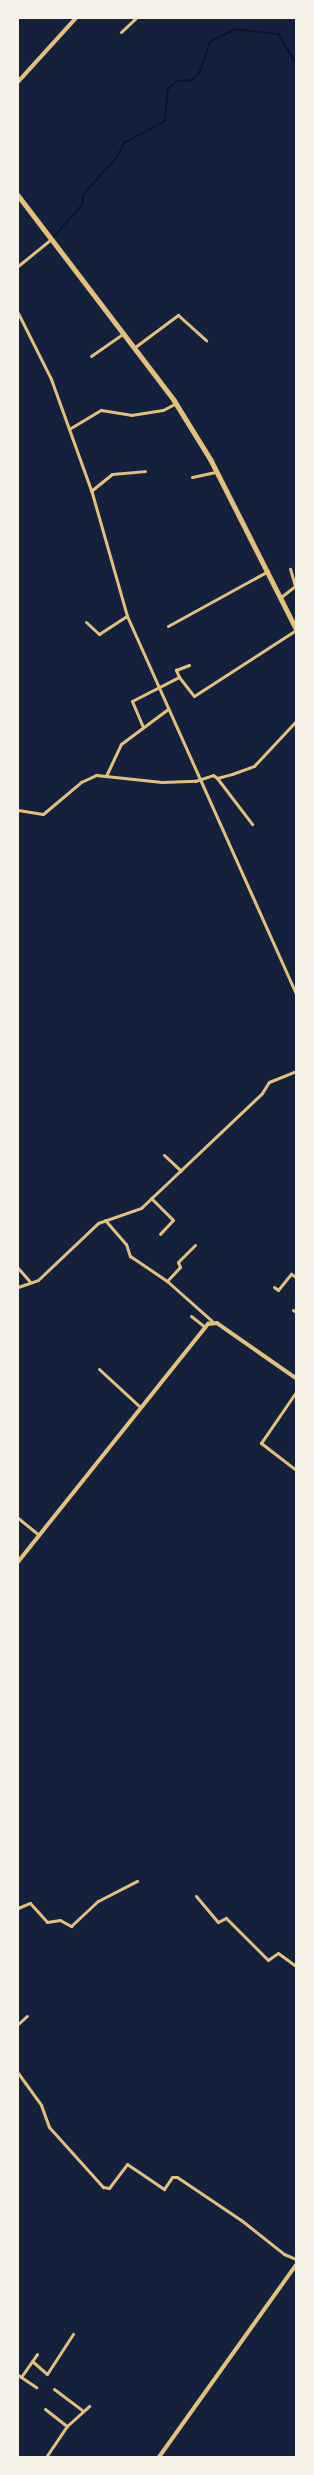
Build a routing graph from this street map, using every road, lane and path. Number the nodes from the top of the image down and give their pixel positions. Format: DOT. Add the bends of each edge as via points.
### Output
graph roads {
  1 [pos="76,18"];
  2 [pos="136,18"];
  3 [pos="121,32"];
  4 [pos="18,82"];
  5 [pos="18,195"];
  6 [pos="50,240"];
  7 [pos="18,266"];
  8 [pos="18,313"];
  9 [pos="20,318"];
  10 [pos="125,333"];
  11 [pos="206,340"];
  12 [pos="135,346"];
  13 [pos="90,356"];
  14 [pos="176,403"];
  15 [pos="69,429"];
  16 [pos="145,470"];
  17 [pos="216,472"];
  18 [pos="192,477"];
  19 [pos="91,491"];
  20 [pos="290,569"];
  21 [pos="268,571"];
  22 [pos="281,597"];
  23 [pos="127,616"];
  24 [pos="86,622"];
  25 [pos="168,626"];
  26 [pos="296,629"];
  27 [pos="189,665"];
  28 [pos="179,677"];
  29 [pos="158,687"];
  30 [pos="168,709"];
  31 [pos="296,722"];
  32 [pos="143,728"];
  33 [pos="106,776"];
  34 [pos="217,778"];
  35 [pos="199,779"];
  36 [pos="18,810"];
  37 [pos="252,824"];
  38 [pos="296,993"];
  39 [pos="296,1071"];
  40 [pos="164,1155"];
  41 [pos="181,1171"];
  42 [pos="151,1198"];
  43 [pos="105,1220"];
  44 [pos="160,1234"];
  45 [pos="196,1245"];
  46 [pos="18,1268"];
  47 [pos="296,1277"];
  48 [pos="167,1281"];
  49 [pos="30,1282"];
  50 [pos="18,1287"];
  51 [pos="274,1287"];
  52 [pos="191,1316"];
  53 [pos="212,1322"];
  54 [pos="205,1327"];
  55 [pos="99,1369"];
  56 [pos="296,1378"];
  57 [pos="296,1392"];
  58 [pos="139,1406"];
  59 [pos="296,1470"];
  60 [pos="18,1518"];
  61 [pos="39,1535"];
  62 [pos="18,1562"];
  63 [pos="137,1881"];
  64 [pos="196,1896"];
  65 [pos="18,1908"];
  66 [pos="296,1966"];
  67 [pos="27,2016"];
  68 [pos="18,2024"];
  69 [pos="18,2073"];
  70 [pos="296,2259"];
  71 [pos="296,2265"];
  72 [pos="73,2334"];
  73 [pos="37,2354"];
  74 [pos="32,2361"];
  75 [pos="19,2376"];
  76 [pos="36,2387"];
  77 [pos="54,2389"];
  78 [pos="89,2406"];
  79 [pos="45,2409"];
  80 [pos="83,2411"];
  81 [pos="67,2426"];
  82 [pos="46,2457"];
  83 [pos="159,2457"];
  1 -- 4 [label="street"];
  2 -- 3 [label="street"];
  5 -- 6 [label="main road"];
  6 -- 7 [label="street"];
  6 -- 10 [label="main road"];
  8 -- 9 [label="street"];
  9 -- 15 [label="street" via="51,379"];
  10 -- 12 [label="main road"];
  10 -- 13 [label="street"];
  11 -- 12 [label="street" via="178,315"];
  12 -- 14 [label="main road"];
  14 -- 15 [label="street" via="163,410 131,415 100,410"];
  14 -- 17 [label="main road"];
  15 -- 19 [label="street"];
  16 -- 19 [label="street" via="112,474"];
  17 -- 18 [label="street"];
  17 -- 21 [label="main road"];
  19 -- 23 [label="street"];
  20 -- 22 [label="street" via="295,586"];
  21 -- 22 [label="main road"];
  21 -- 25 [label="street"];
  22 -- 26 [label="main road"];
  23 -- 24 [label="street" via="99,634"];
  23 -- 29 [label="street"];
  26 -- 28 [label="street" via="194,696"];
  27 -- 28 [label="street" via="176,670"];
  28 -- 29 [label="street"];
  29 -- 30 [label="street"];
  29 -- 32 [label="street" via="132,702"];
  30 -- 32 [label="street"];
  30 -- 35 [label="street"];
  31 -- 34 [label="street" via="254,766"];
  32 -- 33 [label="street" via="121,744"];
  33 -- 35 [label="street" via="162,782"];
  33 -- 36 [label="street" via="96,775 81,782 43,814"];
  34 -- 35 [label="street" via="213,775"];
  34 -- 37 [label="street"];
  35 -- 38 [label="street"];
  39 -- 41 [label="street" via="269,1082"];
  40 -- 41 [label="street"];
  41 -- 42 [label="street"];
  42 -- 43 [label="street" via="134,1211"];
  42 -- 44 [label="street" via="173,1220"];
  43 -- 48 [label="street" via="126,1244 130,1256"];
  43 -- 49 [label="street" via="78,1240 38,1280"];
  45 -- 48 [label="street" via="178,1262 180,1268"];
  46 -- 49 [label="street"];
  47 -- 51 [label="street" via="291,1274 279,1289"];
  48 -- 53 [label="street"];
  49 -- 50 [label="street"];
  52 -- 54 [label="street"];
  53 -- 54 [label="street"];
  53 -- 56 [label="street"];
  54 -- 58 [label="street"];
  55 -- 58 [label="street"];
  57 -- 59 [label="street" via="261,1443"];
  58 -- 61 [label="street"];
  60 -- 61 [label="street"];
  61 -- 62 [label="street"];
  63 -- 65 [label="street" via="100,1899 71,1926 60,1920 47,1922 30,1903"];
  64 -- 66 [label="street" via="218,1922 226,1918 267,1960 280,1953"];
  67 -- 68 [label="street"];
  69 -- 70 [label="street" via="43,2108 49,2127 103,2187 109,2188 127,2164 164,2189 172,2177 177,2176 241,2220 284,2254"];
  71 -- 83 [label="main road"];
  72 -- 74 [label="street" via="47,2374"];
  73 -- 74 [label="street"];
  74 -- 75 [label="street"];
  75 -- 76 [label="street"];
  77 -- 80 [label="street"];
  78 -- 80 [label="street"];
  79 -- 81 [label="street"];
  80 -- 81 [label="street"];
  81 -- 82 [label="street"];
}
